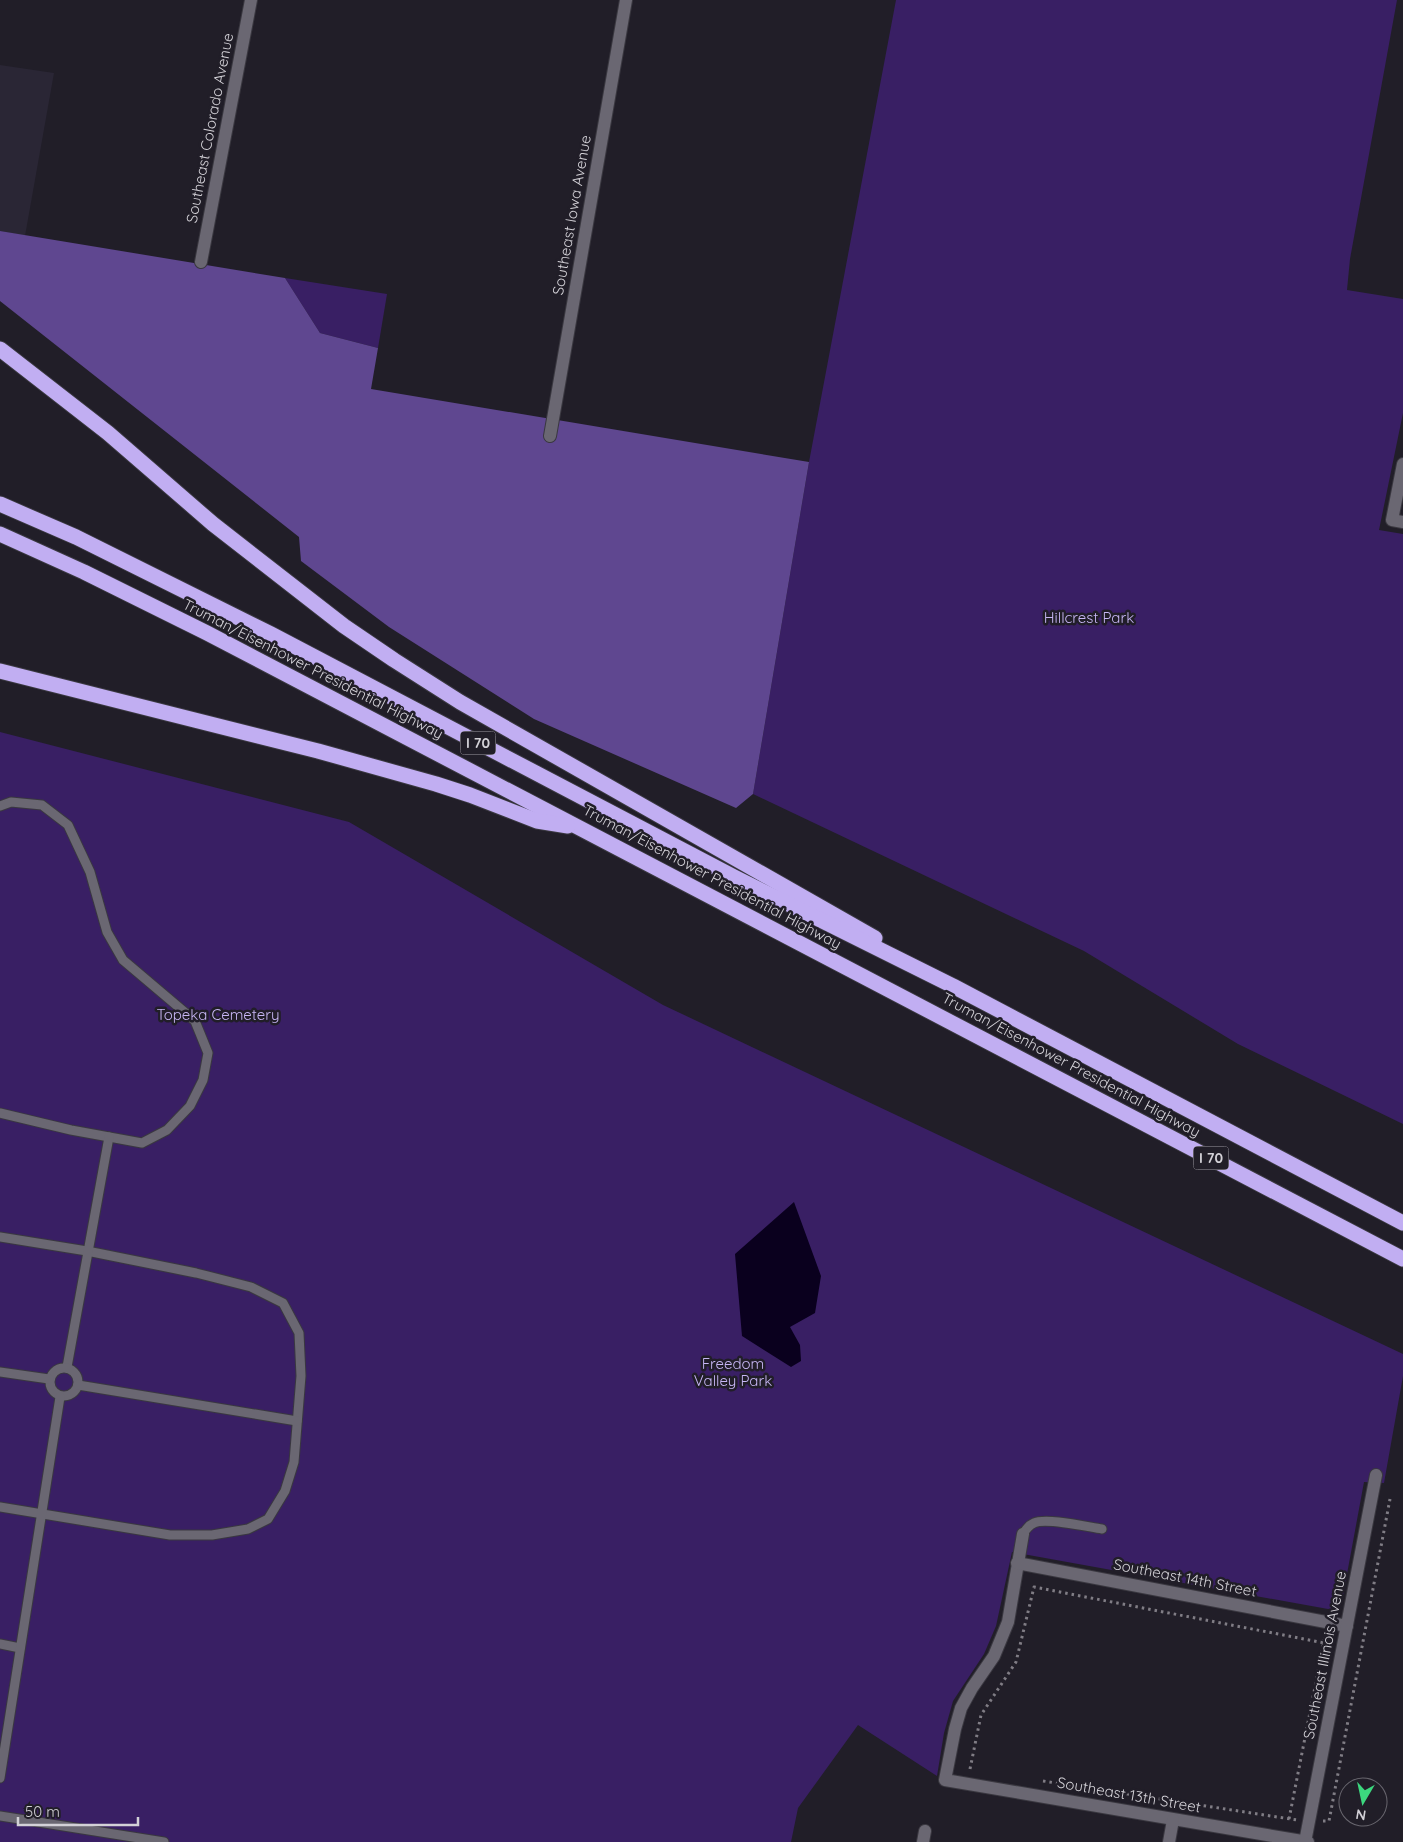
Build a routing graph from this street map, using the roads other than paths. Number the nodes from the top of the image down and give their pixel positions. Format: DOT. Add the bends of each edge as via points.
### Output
graph roads {
  1 [pos="251,0"];
  2 [pos="626,0"];
  3 [pos="201,262"];
  4 [pos="0,349"];
  5 [pos="550,436"];
  6 [pos="1403,464"];
  7 [pos="0,504"];
  8 [pos="1398,521"];
  9 [pos="0,534"];
  10 [pos="0,671"];
  11 [pos="0,806"];
  12 [pos="582,828"];
  13 [pos="953,986"];
  14 [pos="0,1113"];
  15 [pos="109,1137"];
  16 [pos="1403,1223"];
  17 [pos="0,1237"];
  18 [pos="87,1251"];
  19 [pos="1403,1259"];
  20 [pos="67,1368"];
  21 [pos="0,1372"];
  22 [pos="49,1379"];
  23 [pos="78,1386"];
  24 [pos="60,1397"];
  25 [pos="297,1421"];
  26 [pos="1376,1475"];
  27 [pos="0,1507"];
  28 [pos="41,1514"];
  29 [pos="1102,1529"];
  30 [pos="1023,1534"];
  31 [pos="1018,1563"];
  32 [pos="1347,1626"];
  33 [pos="0,1644"];
  34 [pos="20,1648"];
  35 [pos="4,1729"];
  36 [pos="0,1778"];
  37 [pos="0,1816"];
  38 [pos="1173,1820"];
  39 [pos="164,1842"];
  40 [pos="1169,1842"];
  41 [pos="1306,1842"];
  1 -- 3 [label="street, Southeast Colorado Avenue"];
  2 -- 5 [label="street, Southeast Iowa Avenue"];
  4 -- 13 [label="highway" via="108,433 213,524 344,626 394,660 460,702 848,920"];
  6 -- 8 [label="street"];
  7 -- 13 [label="highway, Truman/Eisenhower Presidential Highway / I 70" via="185,590 734,877"];
  9 -- 12 [label="highway, Truman/Eisenhower Presidential Highway / I 70" via="207,633"];
  10 -- 12 [label="highway" via="318,751 444,787 536,822"];
  11 -- 15 [label="lane" via="11,802 42,805 68,824 90,872 107,932 123,960 196,1021 208,1053 203,1080 190,1106 167,1130 142,1144"];
  12 -- 19 [label="highway, Truman/Eisenhower Presidential Highway / I 70"];
  13 -- 16 [label="highway, Truman/Eisenhower Presidential Highway / I 70"];
  14 -- 15 [label="lane"];
  15 -- 18 [label="lane"];
  17 -- 18 [label="lane"];
  18 -- 20 [label="lane"];
  18 -- 25 [label="lane" via="251,1287 284,1303 299,1332 301,1376"];
  20 -- 22 [label="lane" via="56,1369"];
  20 -- 23 [label="lane" via="76,1374"];
  21 -- 22 [label="lane"];
  22 -- 24 [label="lane" via="50,1390"];
  23 -- 24 [label="lane" via="71,1395"];
  23 -- 25 [label="lane"];
  24 -- 28 [label="lane"];
  25 -- 28 [label="lane" via="294,1462 285,1491 268,1519 248,1529 212,1535 170,1535"];
  26 -- 32 [label="street, Southeast Illinois Avenue"];
  27 -- 28 [label="lane"];
  28 -- 34 [label="lane"];
  29 -- 30 [label="lane" via="1045,1520 1035,1522"];
  30 -- 31 [label="street"];
  31 -- 32 [label="street, Southeast 14th Street"];
  31 -- 38 [label="street, Southeast 13th Street" via="1008,1622 994,1656 961,1708 945,1780"];
  32 -- 41 [label="street, Southeast Illinois Avenue"];
  33 -- 34 [label="lane"];
  34 -- 35 [label="lane"];
  35 -- 36 [label="lane"];
  37 -- 39 [label="lane"];
  38 -- 40 [label="street"];
  38 -- 41 [label="street, Southeast 13th Street"];
}
